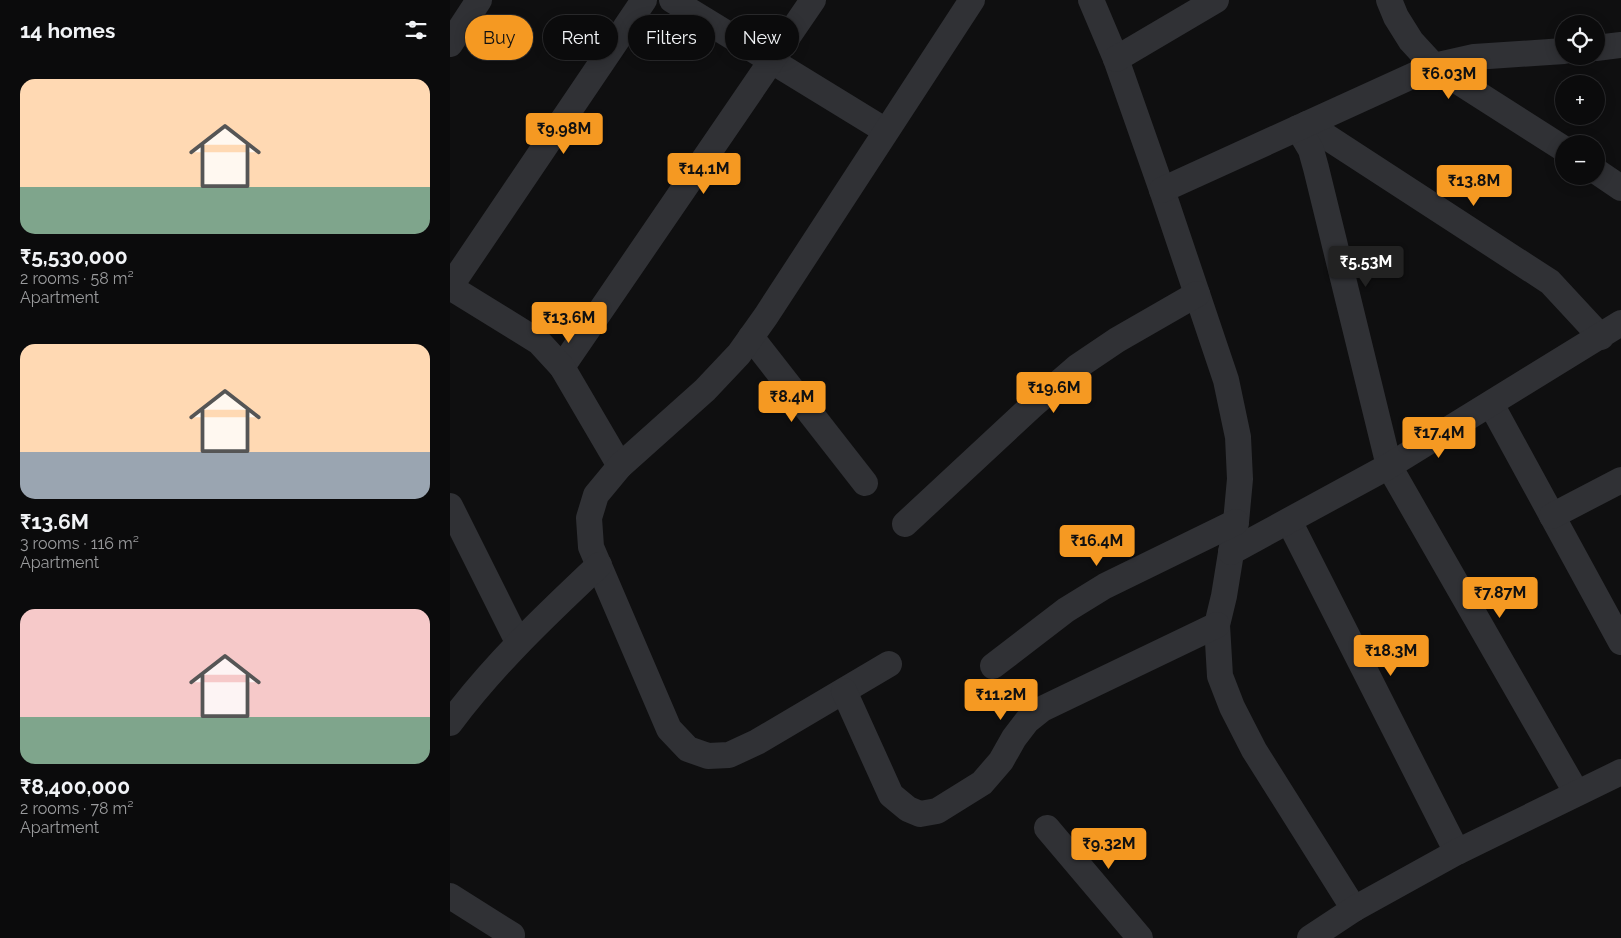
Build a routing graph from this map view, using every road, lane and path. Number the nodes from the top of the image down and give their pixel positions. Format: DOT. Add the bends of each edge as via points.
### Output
graph roads {
  1 [pos="478,0"];
  2 [pos="644,0"];
  3 [pos="672,0"];
  4 [pos="813,0"];
  5 [pos="972,0"];
  6 [pos="1091,0"];
  7 [pos="1216,0"];
  8 [pos="1388,0"];
  9 [pos="450,44"];
  10 [pos="1621,45"];
  11 [pos="1605,47"];
  12 [pos="1555,52"];
  13 [pos="1116,60"];
  14 [pos="771,61"];
  15 [pos="1434,66"];
  16 [pos="1303,126"];
  17 [pos="886,131"];
  18 [pos="1555,143"];
  19 [pos="1605,176"];
  20 [pos="1621,188"];
  21 [pos="1162,190"];
  22 [pos="1197,294"];
  23 [pos="1611,330"];
  24 [pos="751,337"];
  25 [pos="562,367"];
  26 [pos="1491,404"];
  27 [pos="620,466"];
  28 [pos="1389,466"];
  29 [pos="1621,480"];
  30 [pos="865,483"];
  31 [pos="450,506"];
  32 [pos="1552,516"];
  33 [pos="1288,521"];
  34 [pos="1236,522"];
  35 [pos="905,524"];
  36 [pos="1231,552"];
  37 [pos="599,565"];
  38 [pos="1611,601"];
  39 [pos="1217,625"];
  40 [pos="518,642"];
  41 [pos="1621,642"];
  42 [pos="889,664"];
  43 [pos="993,666"];
  44 [pos="844,690"];
  45 [pos="450,723"];
  46 [pos="1621,772"];
  47 [pos="1576,792"];
  48 [pos="1047,828"];
  49 [pos="1457,852"];
  50 [pos="450,896"];
  51 [pos="1354,909"];
  52 [pos="512,935"];
  53 [pos="1140,938"];
  54 [pos="1310,938"];
  1 -- 9 [label="street"];
  2 -- 25 [label="street" via="450,287 539,342"];
  3 -- 14 [label="street"];
  4 -- 14 [label="street"];
  5 -- 17 [label="street"];
  6 -- 13 [label="street"];
  7 -- 13 [label="street"];
  8 -- 15 [label="street" via="1411,41"];
  10 -- 11 [label="street"];
  12 -- 15 [label="street" via="1474,57"];
  13 -- 21 [label="street"];
  14 -- 17 [label="street"];
  14 -- 25 [label="street"];
  15 -- 16 [label="street"];
  15 -- 18 [label="street"];
  16 -- 21 [label="street"];
  16 -- 23 [label="street" via="1550,282"];
  16 -- 28 [label="street"];
  17 -- 24 [label="street"];
  19 -- 20 [label="street"];
  21 -- 22 [label="street"];
  22 -- 34 [label="street" via="1226,380 1238,437 1240,479"];
  22 -- 35 [label="street" via="1077,367"];
  23 -- 26 [label="street"];
  24 -- 27 [label="street" via="740,354 705,390"];
  24 -- 30 [label="street"];
  25 -- 27 [label="street"];
  26 -- 28 [label="street"];
  26 -- 32 [label="street"];
  27 -- 37 [label="street" via="596,495 589,518 591,547"];
  28 -- 33 [label="street"];
  28 -- 47 [label="street"];
  29 -- 32 [label="street"];
  31 -- 40 [label="street"];
  32 -- 38 [label="street"];
  33 -- 36 [label="street"];
  33 -- 49 [label="street"];
  34 -- 36 [label="street"];
  34 -- 43 [label="street" via="1105,586 1066,610"];
  36 -- 39 [label="street"];
  37 -- 40 [label="street"];
  37 -- 44 [label="street" via="669,729 688,749 708,756 729,755"];
  38 -- 41 [label="street"];
  39 -- 44 [label="street" via="1042,709 1027,721 982,783 937,811 920,814 908,810 892,795"];
  39 -- 51 [label="street" via="1220,676 1232,707 1254,750"];
  40 -- 45 [label="street"];
  42 -- 44 [label="street"];
  46 -- 47 [label="street"];
  47 -- 49 [label="street"];
  48 -- 53 [label="street"];
  49 -- 51 [label="street"];
  50 -- 52 [label="street"];
  51 -- 54 [label="street"];
}
